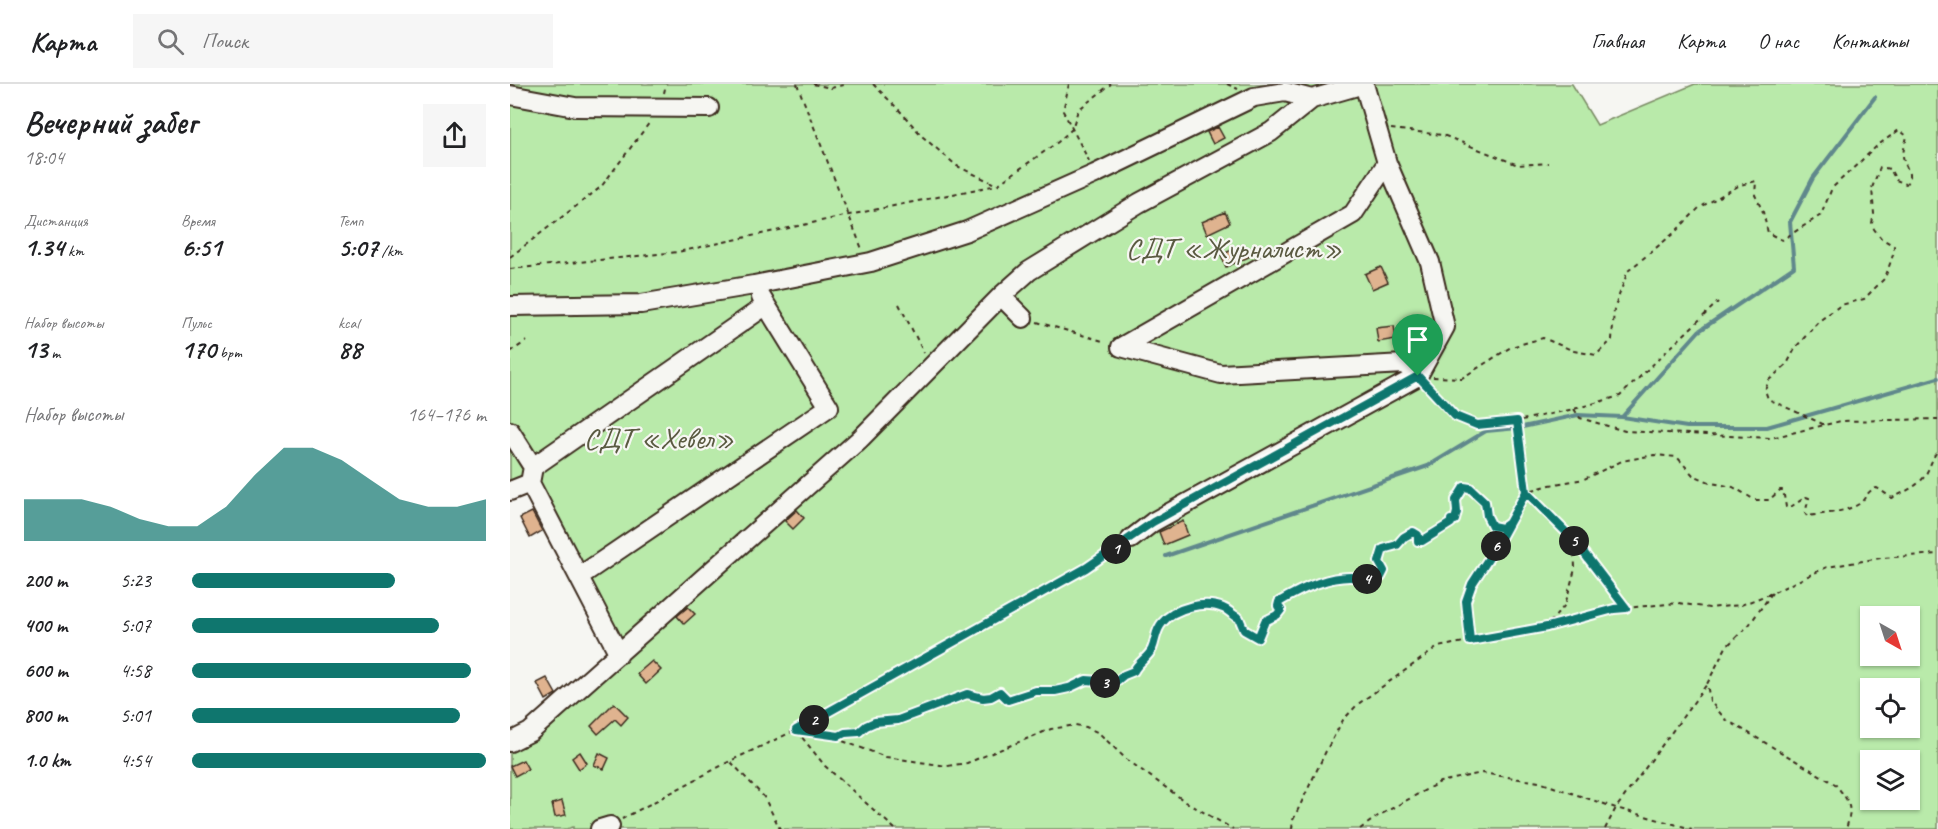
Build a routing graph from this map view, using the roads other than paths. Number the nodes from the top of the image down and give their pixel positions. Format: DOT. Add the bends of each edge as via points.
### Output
graph roads {
  1 [pos="1364,84"];
  2 [pos="510,95"];
  3 [pos="1312,99"];
  4 [pos="709,108"];
  5 [pos="1387,163"];
  6 [pos="754,285"];
  7 [pos="1001,296"];
  8 [pos="510,306"];
  9 [pos="765,306"];
  10 [pos="1023,318"];
  11 [pos="1418,376"];
  12 [pos="510,431"];
  13 [pos="532,475"];
  14 [pos="510,491"];
  15 [pos="1131,539"];
  16 [pos="580,576"];
  17 [pos="619,654"];
  18 [pos="510,742"];
  1 -- 3 [label="street"];
  1 -- 5 [label="street"];
  2 -- 4 [label="street" via="575,107"];
  3 -- 6 [label="street" via="1285,92 1254,97 967,231 872,262"];
  3 -- 7 [label="street" via="1271,132 1139,203 1029,271"];
  5 -- 11 [label="street" via="1431,262 1445,327"];
  5 -- 11 [label="street" via="1353,214 1121,347 1221,374 1404,364"];
  6 -- 8 [label="street" via="641,304"];
  6 -- 9 [label="street"];
  7 -- 10 [label="street"];
  7 -- 17 [label="street" via="860,439"];
  9 -- 13 [label="street"];
  9 -- 16 [label="street" via="829,407"];
  11 -- 15 [label="street" via="1153,522"];
  12 -- 13 [label="street"];
  13 -- 14 [label="street"];
  13 -- 16 [label="street"];
  16 -- 17 [label="street"];
  17 -- 18 [label="street" via="530,732"];
}
